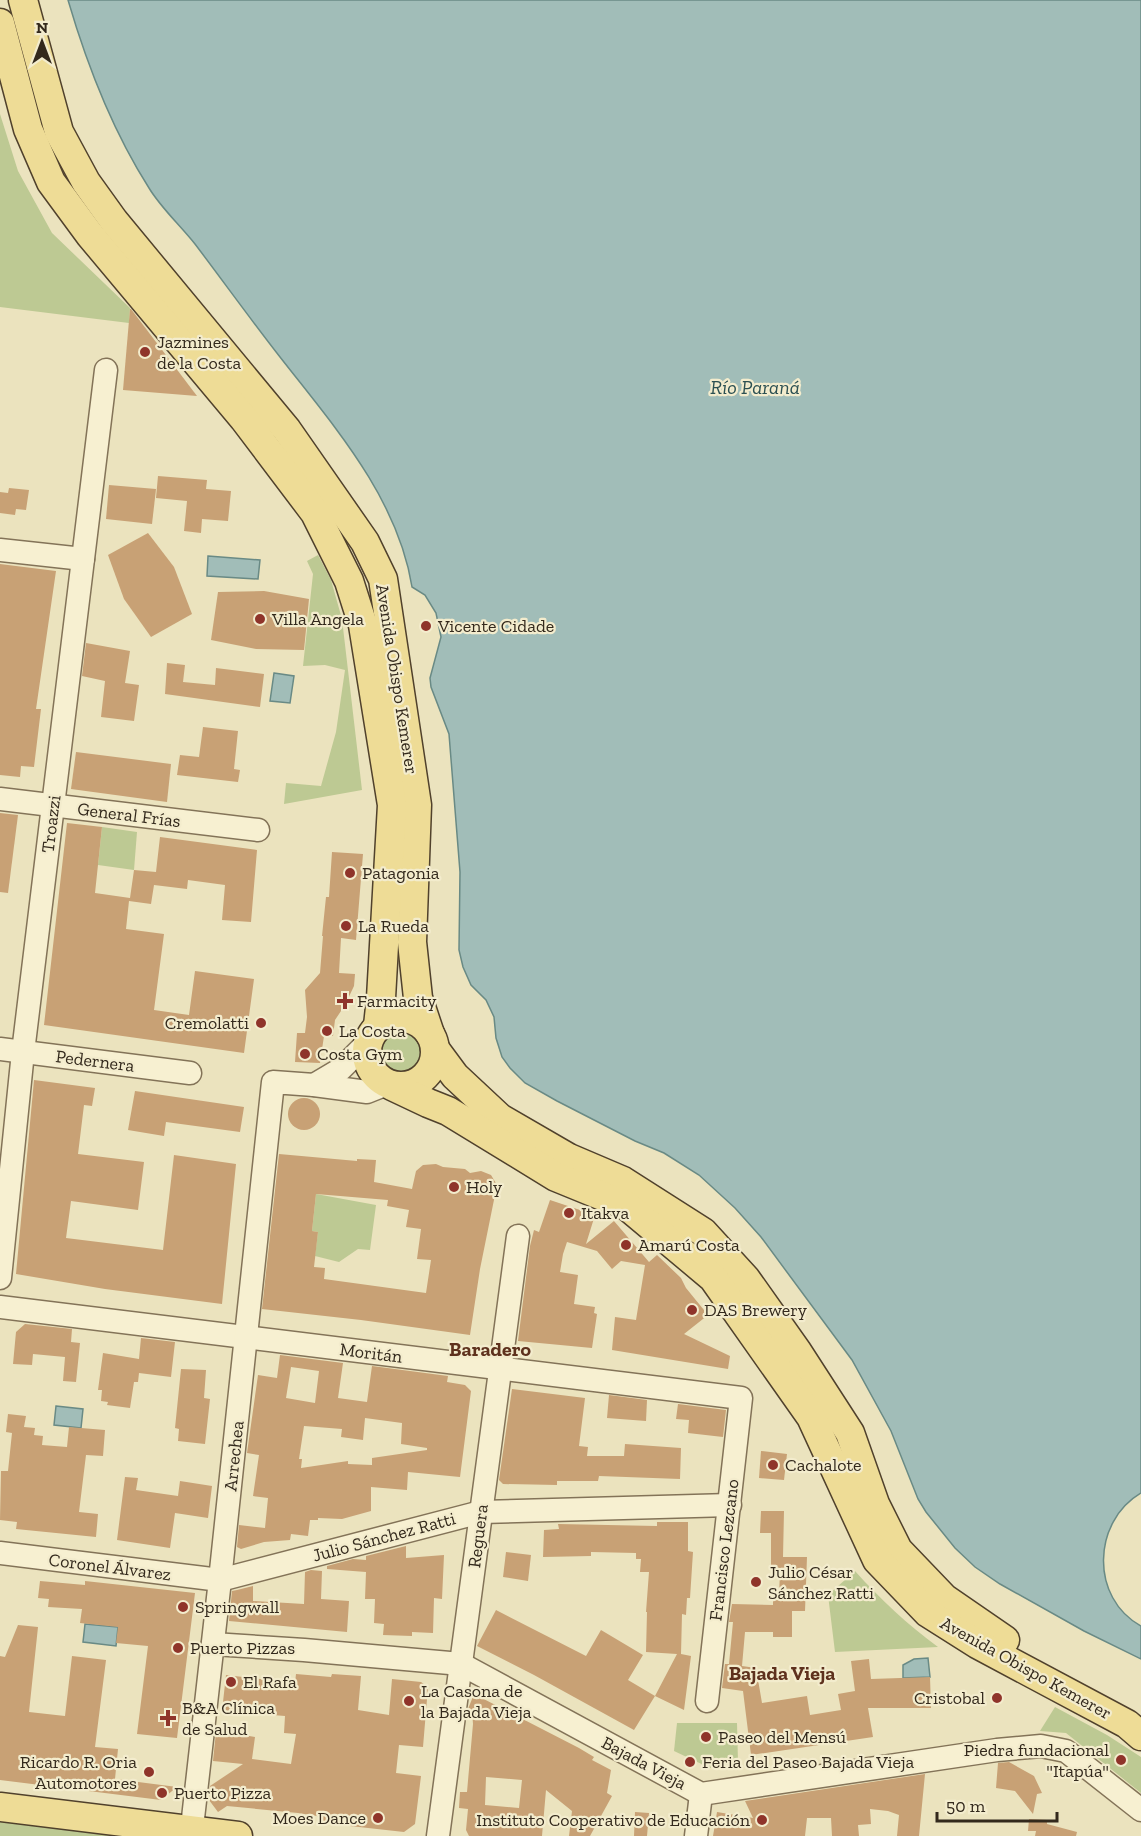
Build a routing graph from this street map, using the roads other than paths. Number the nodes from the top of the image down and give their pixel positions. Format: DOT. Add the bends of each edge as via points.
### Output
graph roads {
  1 [pos="23,0"];
  2 [pos="0,23"];
  3 [pos="106,370"];
  4 [pos="0,550"];
  5 [pos="83,560"];
  6 [pos="0,799"];
  7 [pos="53,805"];
  8 [pos="258,830"];
  9 [pos="373,1034"];
  10 [pos="433,1042"];
  11 [pos="0,1049"];
  12 [pos="23,1052"];
  13 [pos="190,1073"];
  14 [pos="314,1085"];
  15 [pos="390,1085"];
  16 [pos="518,1236"];
  17 [pos="0,1278"];
  18 [pos="0,1307"];
  19 [pos="246,1337"];
  20 [pos="501,1369"];
  21 [pos="741,1398"];
  22 [pos="730,1505"];
  23 [pos="481,1512"];
  24 [pos="0,1553"];
  25 [pos="220,1580"];
  26 [pos="213,1644"];
  27 [pos="461,1664"];
  28 [pos="707,1701"];
  29 [pos="1141,1714"];
  30 [pos="1141,1736"];
  31 [pos="701,1794"];
  32 [pos="0,1807"];
  33 [pos="1141,1810"];
  34 [pos="191,1833"];
  35 [pos="238,1836"];
  36 [pos="438,1836"];
  37 [pos="696,1836"];
  1 -- 10 [label="main road, Avenida Obispo Kemerer" via="59,132 86,182 287,430 365,542 383,579 417,805 412,942 418,998"];
  2 -- 9 [label="main road, Avenida Obispo Kemerer" via="28,129 51,182 90,235 244,419 315,513 350,581 363,625 392,805 381,998"];
  3 -- 5 [label="street, Troazzi"];
  4 -- 5 [label="street"];
  5 -- 7 [label="street, Troazzi"];
  6 -- 7 [label="street, General Frías"];
  7 -- 8 [label="street, General Frías"];
  7 -- 12 [label="street, Troazzi"];
  9 -- 10 [label="main road, Avenida Obispo Kemerer" via="388,1020 412,1019 422,1025"];
  9 -- 14 [label="street" via="341,1069"];
  9 -- 15 [label="main road, Avenida Obispo Kemerer" via="366,1052 368,1062 372,1071"];
  10 -- 15 [label="main road" via="435,1060 423,1078 414,1084"];
  10 -- 29 [label="main road, Avenida Obispo Kemerer" via="455,1076 500,1118 569,1158 623,1181 703,1232 746,1279 797,1351 850,1433 875,1504 898,1550 944,1598 1009,1642"];
  11 -- 12 [label="street, Pedernera"];
  12 -- 13 [label="street, Pedernera"];
  12 -- 17 [label="street, Troazzi"];
  14 -- 15 [label="street" via="367,1092"];
  14 -- 19 [label="street, Arrechea" via="273,1082"];
  15 -- 30 [label="main road, Avenida Obispo Kemerer" via="448,1111 556,1177 627,1206 713,1278 811,1417 877,1560 928,1613 977,1644 1127,1724"];
  16 -- 20 [label="street, Reguera"];
  18 -- 19 [label="street, Moritán"];
  19 -- 20 [label="street, Moritán"];
  19 -- 25 [label="street, Arrechea"];
  20 -- 21 [label="street, Moritán"];
  20 -- 23 [label="street, Reguera"];
  21 -- 22 [label="street, Francisco Lezcano"];
  22 -- 23 [label="street, Julio Sánchez Ratti"];
  22 -- 28 [label="street, Francisco Lezcano"];
  23 -- 25 [label="street, Julio Sánchez Ratti"];
  23 -- 27 [label="street, Reguera"];
  24 -- 25 [label="street, Coronel Álvarez"];
  25 -- 26 [label="street, Arrechea"];
  26 -- 27 [label="street, Bajada Vieja"];
  26 -- 34 [label="street, Arrechea"];
  27 -- 31 [label="street, Bajada Vieja"];
  27 -- 36 [label="street, Reguera"];
  31 -- 33 [label="street, Bajada Vieja" via="1041,1746 1066,1751"];
  31 -- 37 [label="street"];
  32 -- 34 [label="main road"];
  34 -- 35 [label="main road"];
}
